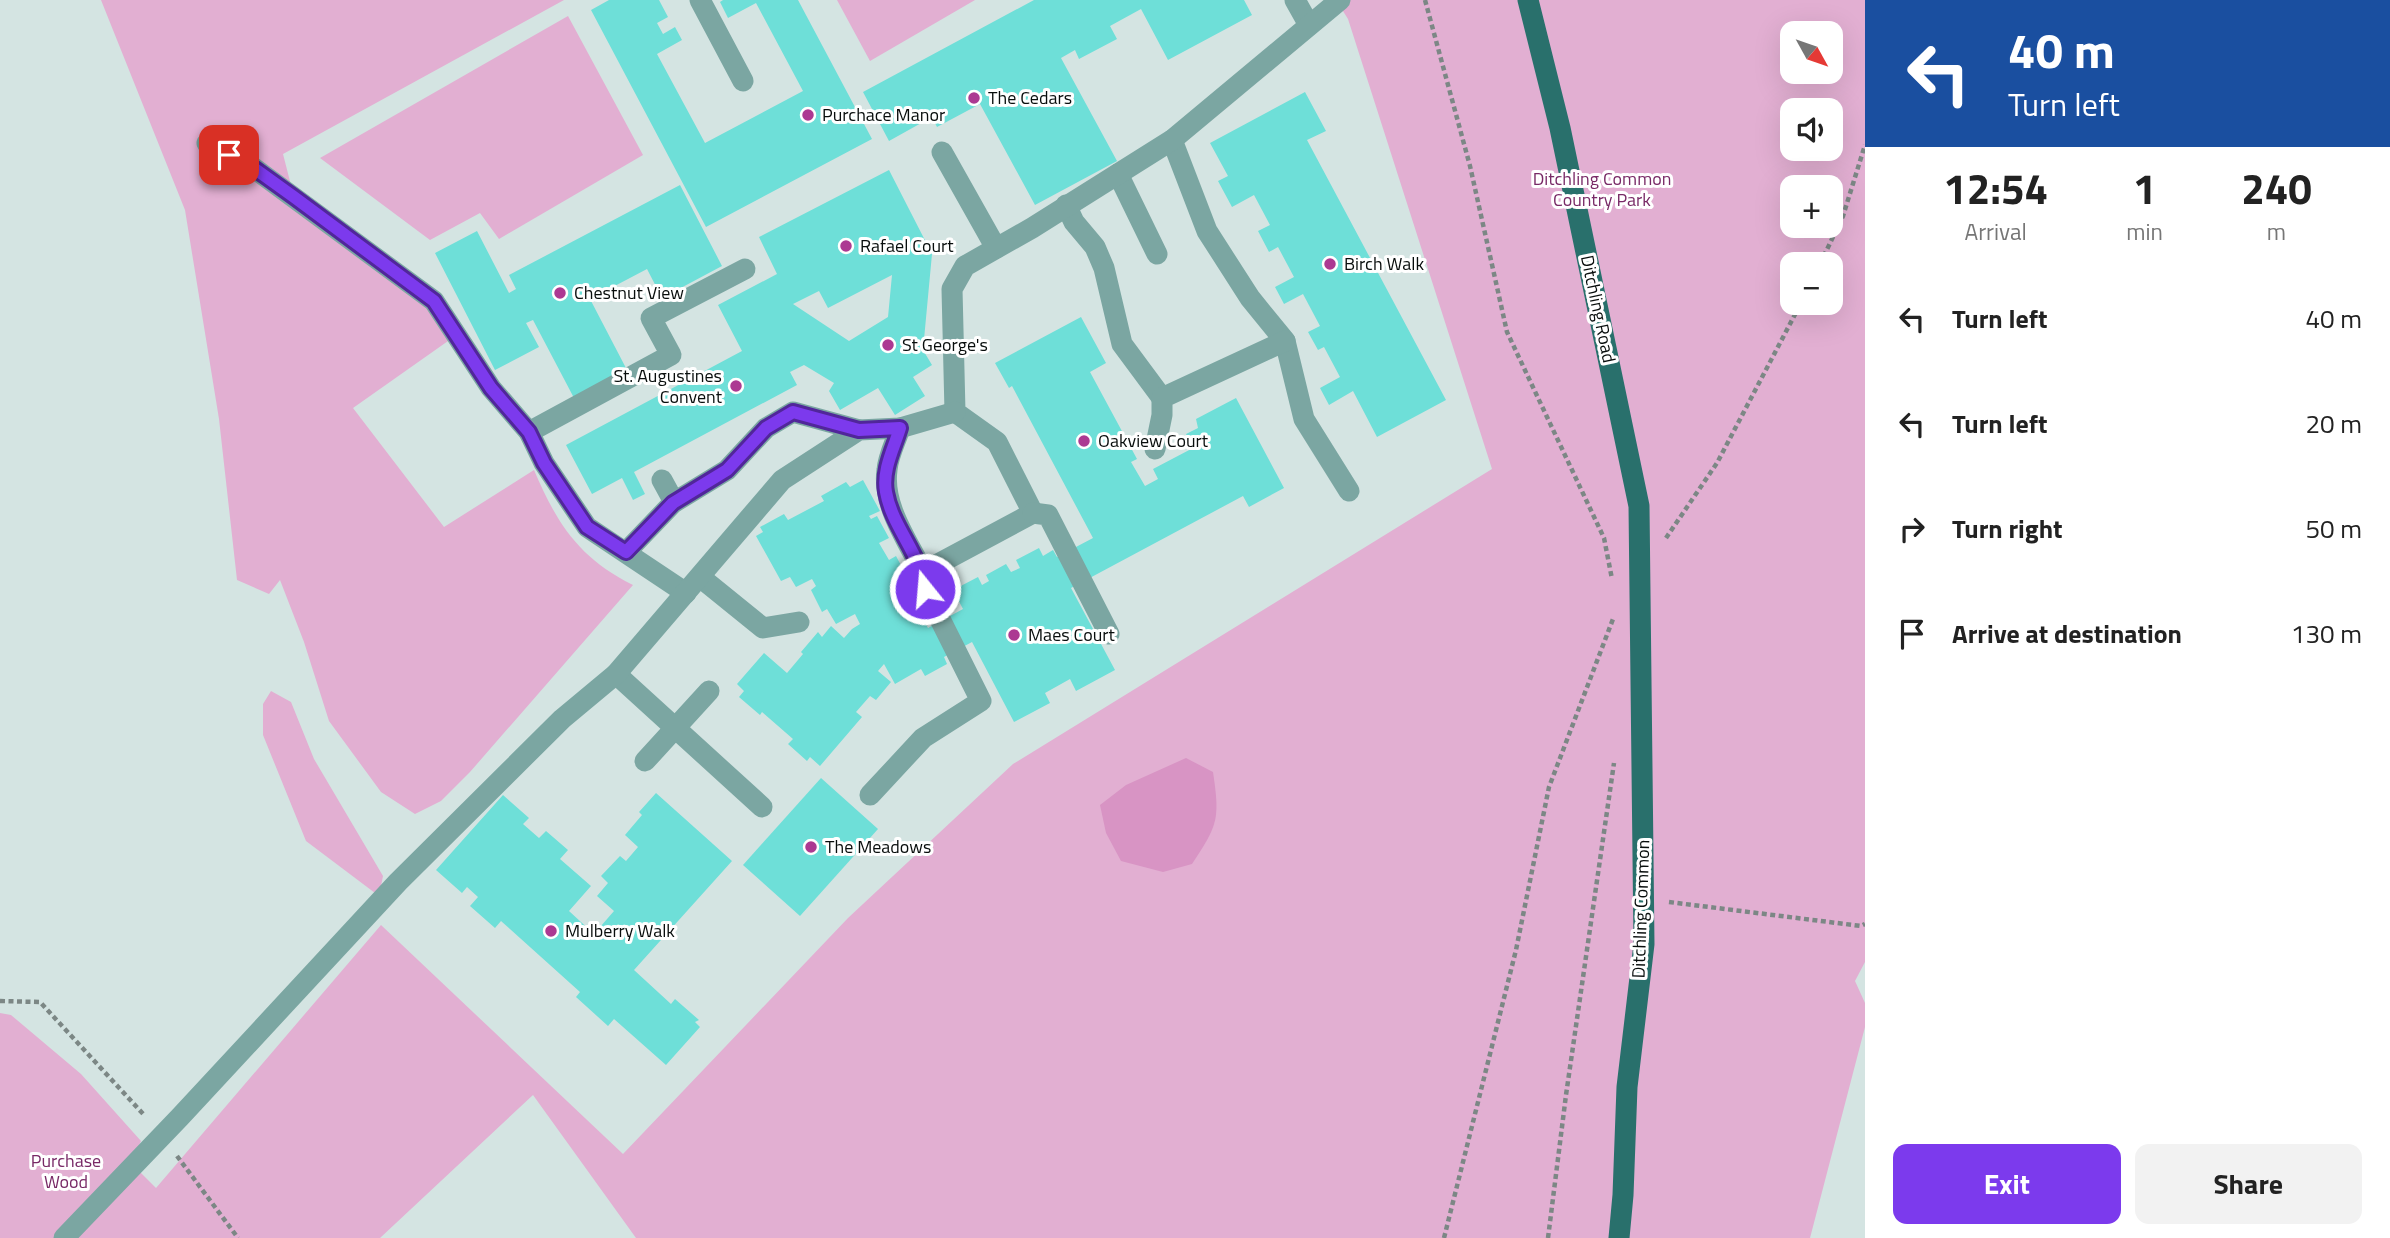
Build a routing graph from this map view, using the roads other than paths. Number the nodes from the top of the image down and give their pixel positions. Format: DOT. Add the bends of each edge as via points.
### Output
graph roads {
  1 [pos="700,0"];
  2 [pos="1295,0"];
  3 [pos="1340,0"];
  4 [pos="1528,0"];
  5 [pos="1316,19"];
  6 [pos="743,81"];
  7 [pos="1172,140"];
  8 [pos="207,143"];
  9 [pos="942,152"];
  10 [pos="1118,174"];
  11 [pos="1066,205"];
  12 [pos="996,248"];
  13 [pos="1157,254"];
  14 [pos="745,269"];
  15 [pos="1285,341"];
  16 [pos="1162,398"];
  17 [pos="955,412"];
  18 [pos="900,428"];
  19 [pos="859,430"];
  20 [pos="529,432"];
  21 [pos="1155,449"];
  22 [pos="662,480"];
  23 [pos="1349,491"];
  24 [pos="674,502"];
  25 [pos="1033,513"];
  26 [pos="626,552"];
  27 [pos="923,572"];
  28 [pos="693,585"];
  29 [pos="1641,621"];
  30 [pos="799,622"];
  31 [pos="1109,634"];
  32 [pos="615,674"];
  33 [pos="709,691"];
  34 [pos="675,729"];
  35 [pos="645,761"];
  36 [pos="870,795"];
  37 [pos="762,807"];
  38 [pos="64,1238"];
  39 [pos="1619,1238"];
  1 -- 6 [label="lane"];
  2 -- 5 [label="lane"];
  3 -- 5 [label="lane"];
  4 -- 29 [label="main road, Ditchling Road" via="1560,128 1639,506"];
  5 -- 7 [label="lane"];
  7 -- 10 [label="lane"];
  7 -- 15 [label="lane" via="1207,231 1250,298"];
  8 -- 20 [label="lane" via="251,166 434,301 491,388"];
  9 -- 12 [label="lane"];
  10 -- 11 [label="lane"];
  10 -- 13 [label="lane"];
  11 -- 12 [label="lane"];
  11 -- 16 [label="lane" via="1104,268 1122,344"];
  12 -- 17 [label="lane" via="965,266 952,289"];
  14 -- 20 [label="lane" via="651,318 671,355"];
  15 -- 16 [label="lane"];
  15 -- 23 [label="lane" via="1304,419"];
  16 -- 21 [label="lane"];
  17 -- 18 [label="lane"];
  17 -- 25 [label="lane" via="997,442"];
  18 -- 19 [label="lane"];
  18 -- 27 [label="lane" via="887,468 886,492"];
  19 -- 24 [label="lane" via="793,412 766,428 727,470"];
  19 -- 28 [label="lane" via="782,481"];
  20 -- 26 [label="lane" via="587,527"];
  22 -- 24 [label="lane"];
  24 -- 26 [label="lane"];
  25 -- 27 [label="lane"];
  25 -- 31 [label="lane" via="1048,515"];
  26 -- 28 [label="lane"];
  27 -- 36 [label="lane" via="925,589 981,701 923,738"];
  28 -- 30 [label="lane" via="763,628"];
  28 -- 32 [label="lane"];
  29 -- 39 [label="main road, Ditchling Common" via="1644,944 1627,1087"];
  32 -- 34 [label="lane"];
  32 -- 38 [label="lane" via="562,719 398,882"];
  33 -- 34 [label="lane"];
  34 -- 35 [label="lane"];
  34 -- 37 [label="lane"];
}
